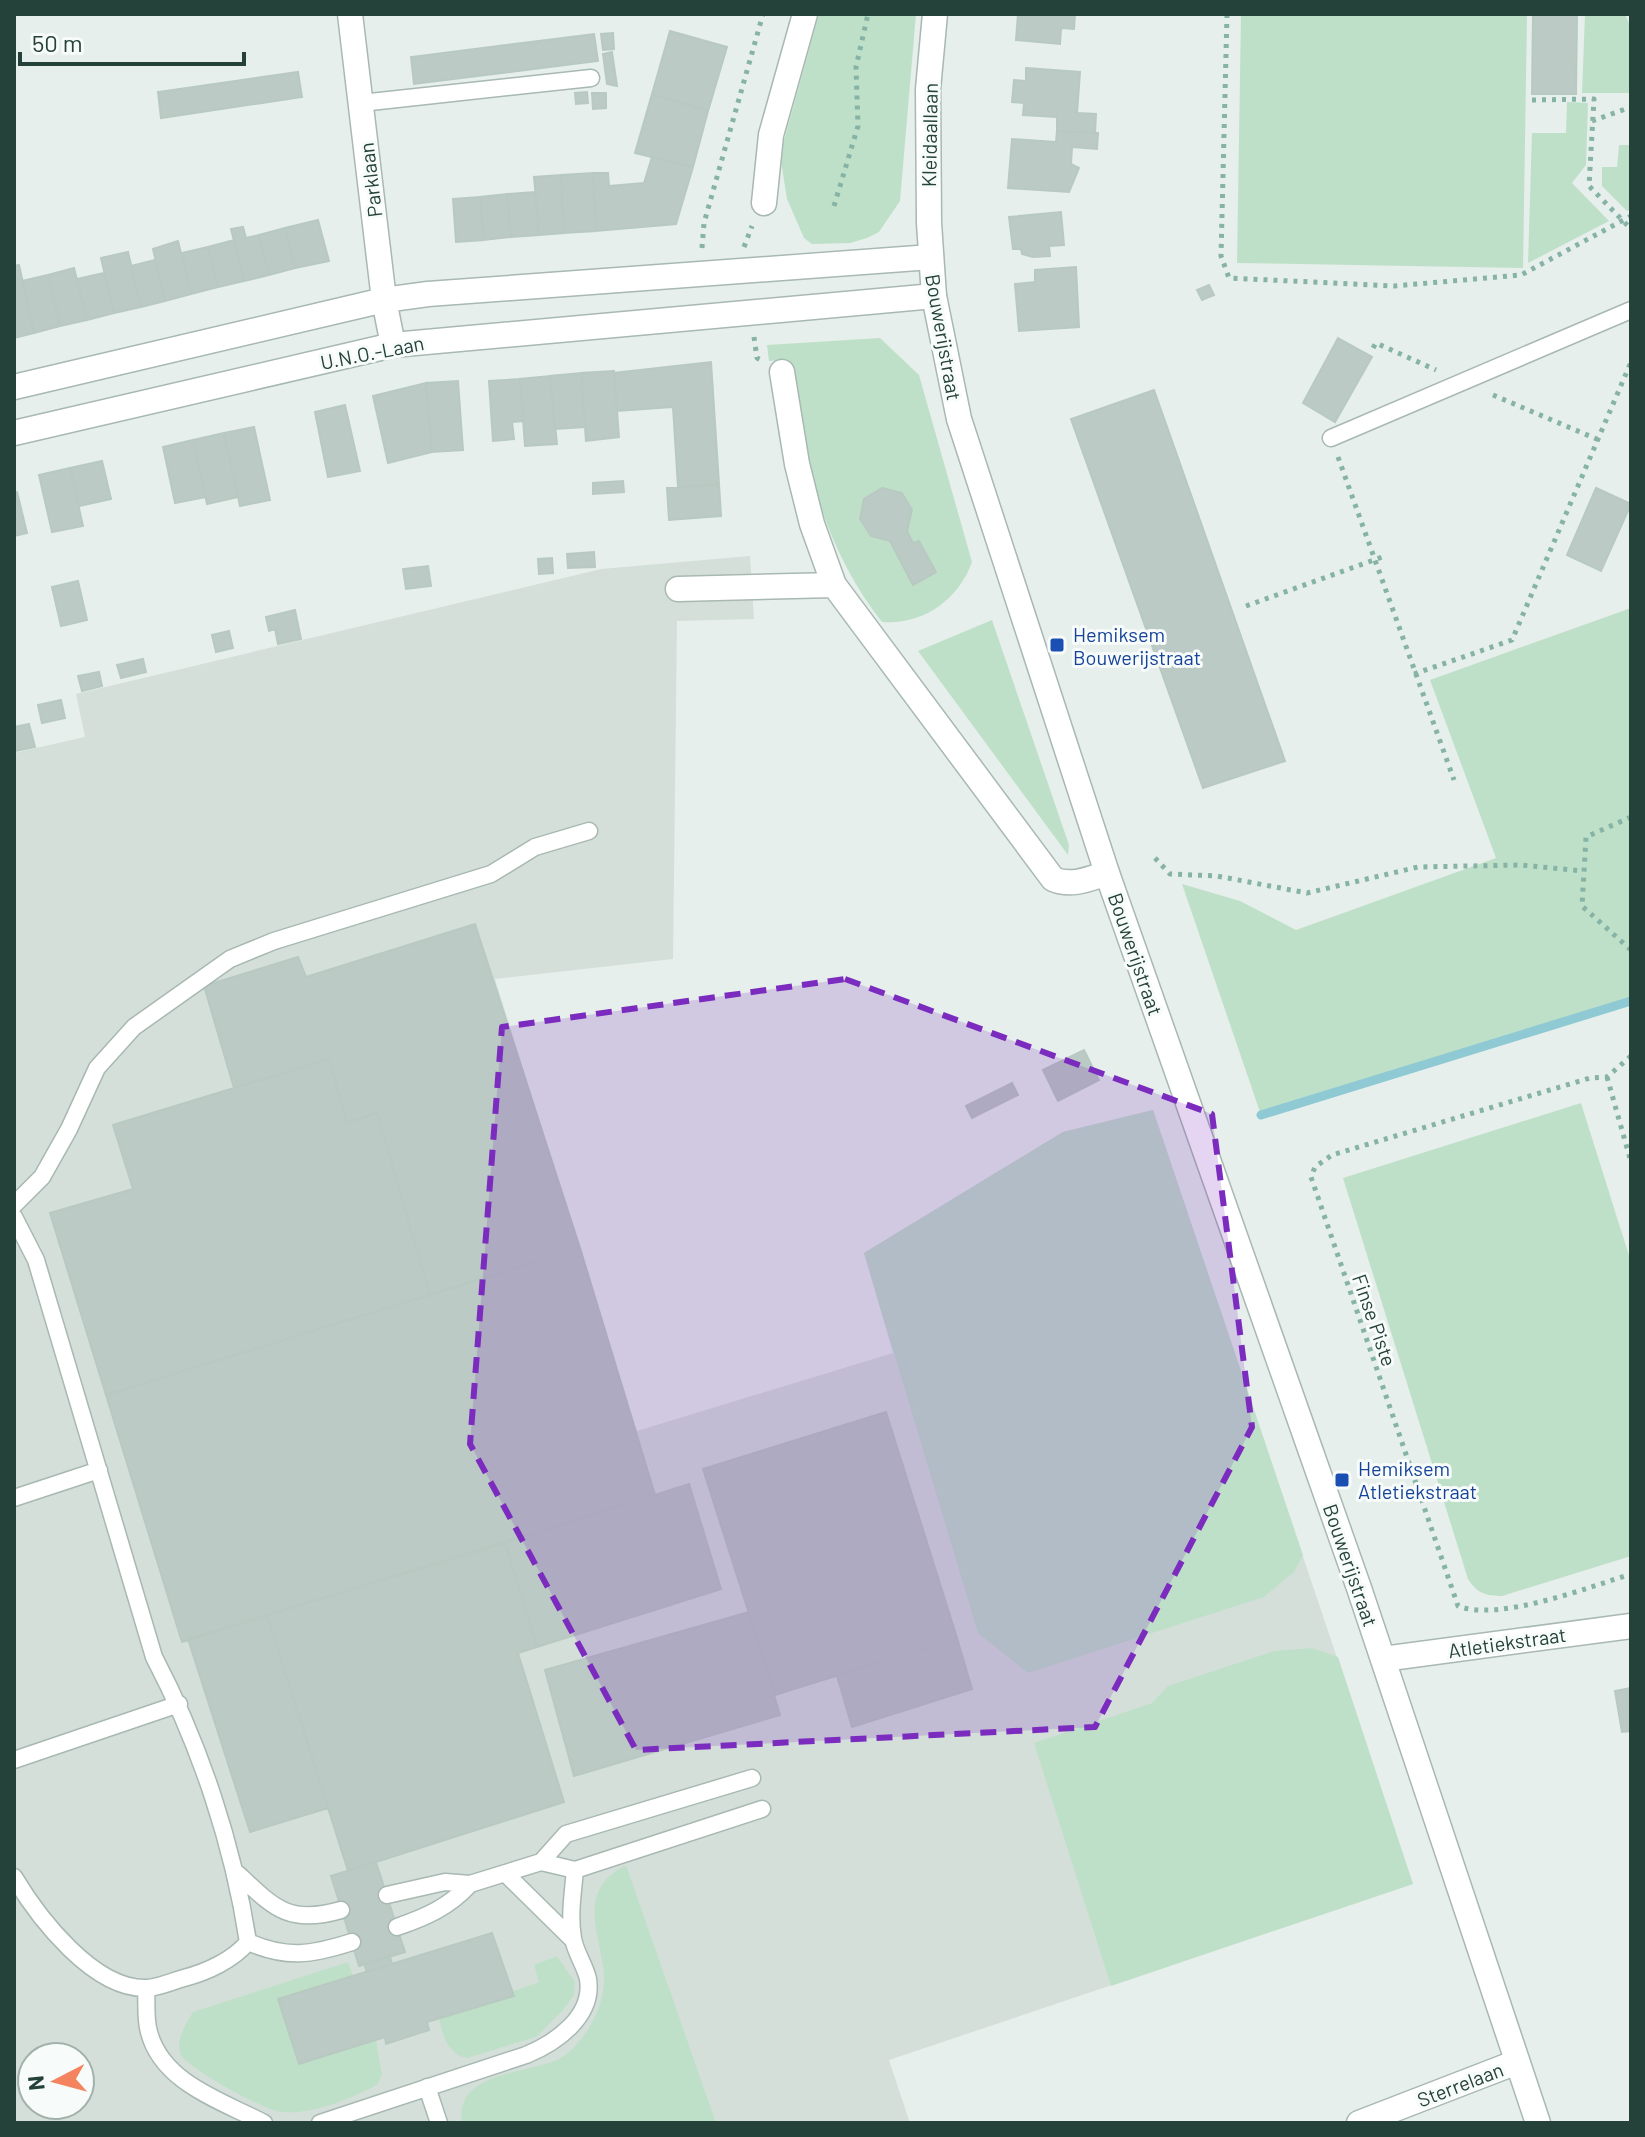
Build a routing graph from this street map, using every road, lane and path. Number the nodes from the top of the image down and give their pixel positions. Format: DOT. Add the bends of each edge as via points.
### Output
graph roads {
  1 [pos="350,14"];
  2 [pos="763,14"];
  3 [pos="805,14"];
  4 [pos="868,14"];
  5 [pos="935,14"];
  6 [pos="1227,14"];
  7 [pos="591,78"];
  8 [pos="1532,100"];
  9 [pos="361,103"];
  10 [pos="1631,107"];
  11 [pos="1592,121"];
  12 [pos="764,203"];
  13 [pos="834,206"];
  14 [pos="1631,216"];
  15 [pos="1623,220"];
  16 [pos="1631,229"];
  17 [pos="931,257"];
  18 [pos="735,270"];
  19 [pos="700,272"];
  20 [pos="934,296"];
  21 [pos="384,300"];
  22 [pos="1631,310"];
  23 [pos="744,313"];
  24 [pos="393,345"];
  25 [pos="1631,362"];
  26 [pos="782,372"];
  27 [pos="14,387"];
  28 [pos="14,433"];
  29 [pos="1331,438"];
  30 [pos="1385,556"];
  31 [pos="1375,559"];
  32 [pos="834,585"];
  33 [pos="678,589"];
  34 [pos="1246,606"];
  35 [pos="1414,674"];
  36 [pos="1454,780"];
  37 [pos="1631,817"];
  38 [pos="589,831"];
  39 [pos="1155,858"];
  40 [pos="1583,871"];
  41 [pos="1107,873"];
  42 [pos="1631,950"];
  43 [pos="1631,1056"];
  44 [pos="1607,1077"];
  45 [pos="1631,1162"];
  46 [pos="14,1205"];
  47 [pos="14,1217"];
  48 [pos="99,1470"];
  49 [pos="14,1498"];
  50 [pos="1631,1574"];
  51 [pos="1631,1626"];
  52 [pos="1383,1659"];
  53 [pos="179,1704"];
  54 [pos="14,1760"];
  55 [pos="752,1778"];
  56 [pos="762,1809"];
  57 [pos="541,1862"];
  58 [pos="575,1870"];
  59 [pos="505,1873"];
  60 [pos="238,1874"];
  61 [pos="14,1877"];
  62 [pos="470,1884"];
  63 [pos="387,1895"];
  64 [pos="341,1910"];
  65 [pos="397,1927"];
  66 [pos="573,1940"];
  67 [pos="248,1942"];
  68 [pos="352,1942"];
  69 [pos="146,1988"];
  70 [pos="1517,2062"];
  71 [pos="427,2087"];
  72 [pos="264,2123"];
  73 [pos="320,2123"];
  74 [pos="439,2123"];
  75 [pos="1359,2123"];
  76 [pos="1538,2123"];
  1 -- 9 [label="street, Parklaan"];
  2 -- 19 [label="path" via="704,223"];
  3 -- 12 [label="street" via="771,135"];
  4 -- 13 [label="path" via="856,67 858,126"];
  5 -- 17 [label="street, Kleidaallaan" via="927,134"];
  6 -- 15 [label="path" via="1221,256 1229,278 1394,286 1521,275"];
  7 -- 9 [label="lane"];
  8 -- 11 [label="path" via="1594,99"];
  9 -- 21 [label="street, Parklaan"];
  10 -- 11 [label="path"];
  11 -- 15 [label="path" via="1589,186"];
  12 -- 18 [label="path"];
  14 -- 15 [label="path"];
  15 -- 16 [label="path"];
  17 -- 18 [label="street"];
  17 -- 20 [label="street, Bouwerijstraat"];
  18 -- 19 [label="street"];
  18 -- 23 [label="street"];
  19 -- 21 [label="street"];
  20 -- 23 [label="street, U.N.O.-Laan"];
  20 -- 41 [label="street, Bouwerijstraat" via="959,419"];
  21 -- 24 [label="street, Parklaan"];
  21 -- 27 [label="street"];
  22 -- 29 [label="lane"];
  23 -- 24 [label="street, U.N.O.-Laan"];
  23 -- 26 [label="path" via="757,358"];
  24 -- 28 [label="street, U.N.O.-Laan"];
  25 -- 35 [label="path" via="1512,640"];
  26 -- 32 [label="street, Bouwerijstraat" via="797,464"];
  29 -- 31 [label="path"];
  30 -- 31 [label="path"];
  31 -- 34 [label="path"];
  31 -- 35 [label="path"];
  32 -- 33 [label="street"];
  32 -- 41 [label="street, Bouwerijstraat" via="1053,879 1080,882"];
  35 -- 36 [label="path"];
  37 -- 40 [label="path" via="1586,837"];
  38 -- 46 [label="lane" via="535,847 491,874 230,959 134,1027 97,1068 42,1177"];
  39 -- 40 [label="path" via="1170,874 1217,876 1307,893 1418,867 1521,865"];
  40 -- 42 [label="path" via="1582,906"];
  41 -- 52 [label="street, Bouwerijstraat"];
  43 -- 44 [label="path"];
  44 -- 45 [label="path"];
  44 -- 50 [label="path, Finse Piste" via="1332,1155 1315,1167 1311,1177 1458,1606 1474,1610 1528,1604"];
  47 -- 48 [label="lane" via="36,1260"];
  48 -- 49 [label="lane"];
  48 -- 53 [label="lane" via="154,1657"];
  51 -- 52 [label="street, Atletiekstraat"];
  52 -- 70 [label="street, Bouwerijstraat"];
  53 -- 54 [label="lane"];
  53 -- 60 [label="lane"];
  55 -- 57 [label="lane" via="566,1834"];
  56 -- 58 [label="lane"];
  57 -- 58 [label="lane"];
  57 -- 59 [label="lane"];
  58 -- 66 [label="lane"];
  59 -- 62 [label="lane"];
  59 -- 66 [label="lane"];
  60 -- 64 [label="lane" via="272,1907 298,1917"];
  60 -- 67 [label="lane"];
  61 -- 69 [label="lane" via="62,1942 106,1977"];
  62 -- 63 [label="lane" via="445,1882"];
  62 -- 65 [label="lane" via="455,1901"];
  66 -- 71 [label="lane" via="588,1981 583,2008 569,2028 526,2055"];
  67 -- 68 [label="lane" via="275,1953 304,1954"];
  67 -- 69 [label="lane" via="237,1955 195,1975"];
  69 -- 72 [label="lane" via="148,2031 162,2063 191,2086"];
  70 -- 75 [label="street, Sterrelaan"];
  70 -- 76 [label="street, Bouwerijstraat"];
  71 -- 73 [label="lane"];
  71 -- 74 [label="lane"];
}
